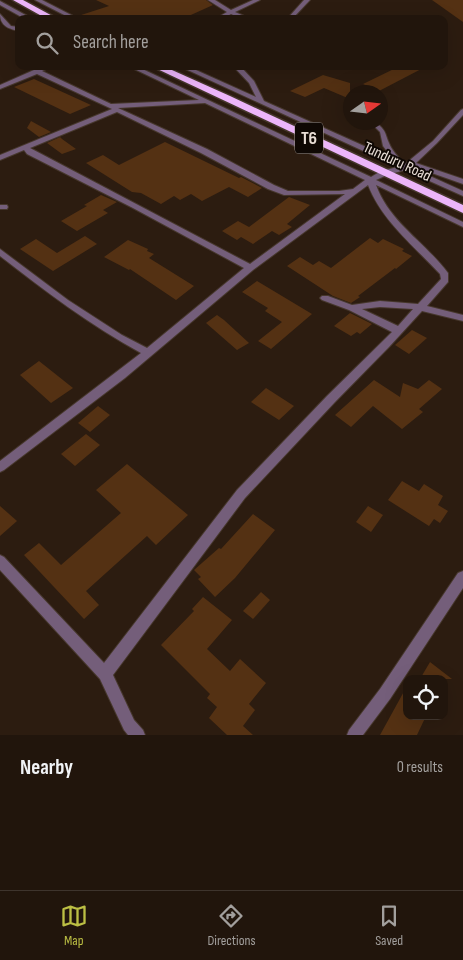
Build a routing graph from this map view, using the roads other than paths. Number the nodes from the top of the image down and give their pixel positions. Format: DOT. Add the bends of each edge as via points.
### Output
graph roads {
  1 [pos="17,0"];
  2 [pos="38,0"];
  3 [pos="257,0"];
  4 [pos="307,0"];
  5 [pos="209,1"];
  6 [pos="0,3"];
  7 [pos="7,6"];
  8 [pos="51,6"];
  9 [pos="38,11"];
  10 [pos="0,12"];
  11 [pos="230,12"];
  12 [pos="17,15"];
  13 [pos="46,15"];
  14 [pos="69,15"];
  15 [pos="224,15"];
  16 [pos="235,15"];
  17 [pos="293,15"];
  18 [pos="0,16"];
  19 [pos="15,20"];
  20 [pos="4,22"];
  21 [pos="15,28"];
  22 [pos="140,70"];
  23 [pos="164,70"];
  24 [pos="191,70"];
  25 [pos="241,70"];
  26 [pos="36,71"];
  27 [pos="0,87"];
  28 [pos="205,102"];
  29 [pos="261,102"];
  30 [pos="113,108"];
  31 [pos="463,111"];
  32 [pos="381,130"];
  33 [pos="25,147"];
  34 [pos="0,158"];
  35 [pos="407,166"];
  36 [pos="384,173"];
  37 [pos="370,180"];
  38 [pos="463,182"];
  39 [pos="356,190"];
  40 [pos="463,194"];
  41 [pos="463,209"];
  42 [pos="463,225"];
  43 [pos="0,252"];
  44 [pos="250,268"];
  45 [pos="325,298"];
  46 [pos="352,308"];
  47 [pos="420,308"];
  48 [pos="463,318"];
  49 [pos="399,331"];
  50 [pos="146,352"];
  51 [pos="0,468"];
  52 [pos="0,560"];
  53 [pos="463,577"];
  54 [pos="105,674"];
  55 [pos="138,735"];
  56 [pos="354,735"];
  1 -- 9 [label="highway"];
  2 -- 8 [label="street"];
  3 -- 11 [label="street"];
  4 -- 17 [label="street"];
  5 -- 11 [label="street"];
  6 -- 7 [label="street"];
  7 -- 10 [label="street"];
  7 -- 12 [label="street"];
  8 -- 9 [label="street"];
  8 -- 14 [label="street"];
  9 -- 13 [label="highway"];
  11 -- 15 [label="street"];
  11 -- 16 [label="street"];
  18 -- 20 [label="street"];
  19 -- 20 [label="street"];
  20 -- 21 [label="street"];
  22 -- 28 [label="street"];
  23 -- 36 [label="highway, Tunduru Road / T6"];
  24 -- 29 [label="street"];
  25 -- 29 [label="street" via="257,88"];
  26 -- 27 [label="street"];
  26 -- 30 [label="street"];
  28 -- 30 [label="street"];
  28 -- 37 [label="street"];
  29 -- 35 [label="street"];
  30 -- 33 [label="street"];
  30 -- 39 [label="street" via="287,193"];
  31 -- 35 [label="street"];
  32 -- 35 [label="street" via="388,148"];
  33 -- 34 [label="street"];
  33 -- 44 [label="street"];
  35 -- 36 [label="street"];
  35 -- 38 [label="street"];
  35 -- 40 [label="street"];
  36 -- 37 [label="street"];
  36 -- 41 [label="highway, Tunduru Road / T6"];
  37 -- 39 [label="street"];
  37 -- 42 [label="street"];
  37 -- 47 [label="street" via="384,210 444,273 445,280"];
  39 -- 44 [label="street"];
  43 -- 50 [label="street" via="65,302"];
  44 -- 50 [label="street"];
  45 -- 46 [label="street"];
  46 -- 47 [label="street" via="385,303"];
  46 -- 49 [label="street"];
  47 -- 48 [label="street"];
  47 -- 49 [label="street"];
  49 -- 54 [label="street" via="241,494"];
  50 -- 51 [label="street"];
  52 -- 54 [label="street"];
  53 -- 56 [label="street"];
  54 -- 55 [label="street" via="129,725"];
}
